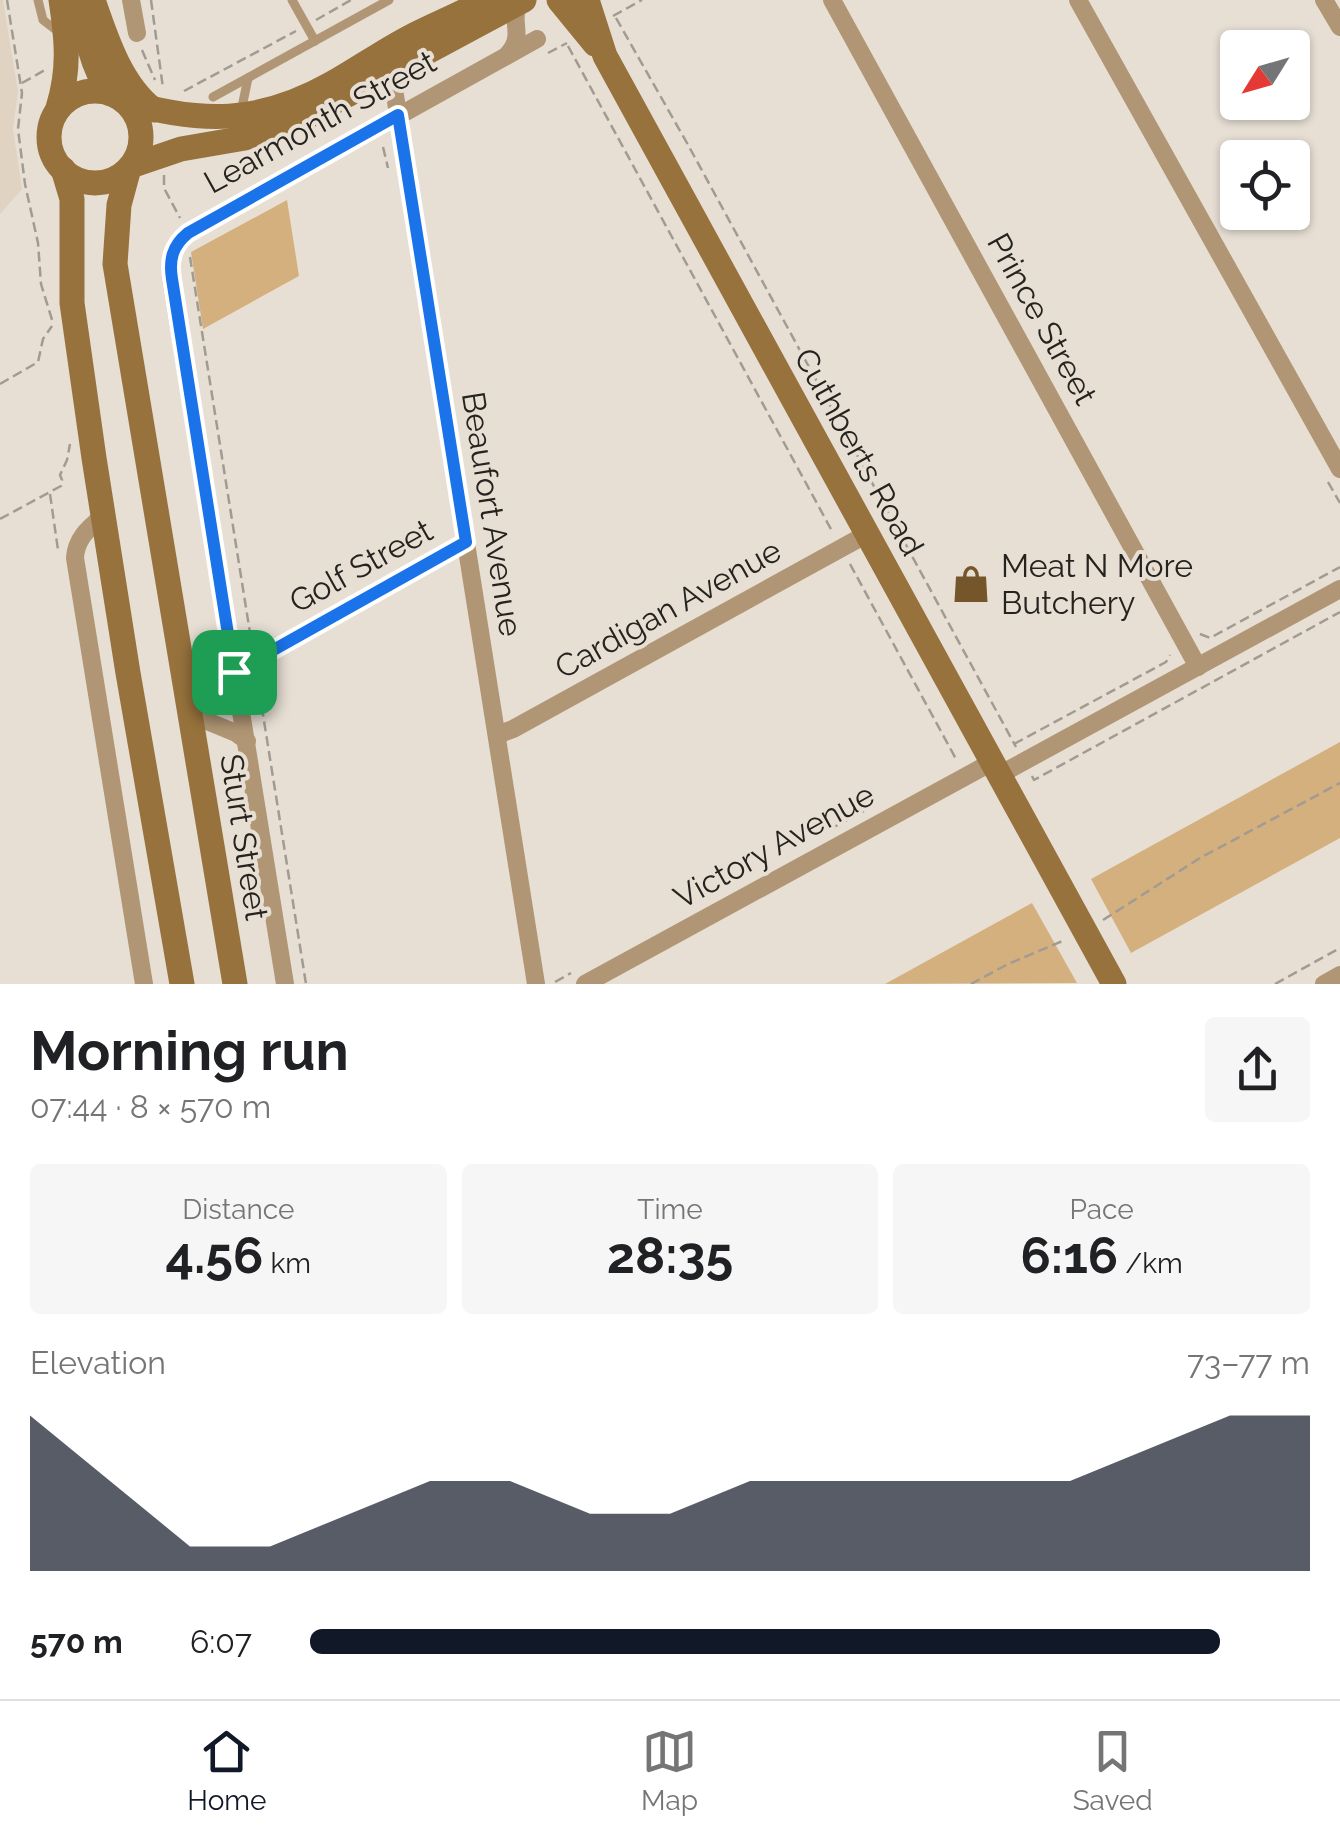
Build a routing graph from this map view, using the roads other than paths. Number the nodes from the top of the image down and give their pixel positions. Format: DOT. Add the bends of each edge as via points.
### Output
graph roads {
  1 [pos="38,0"];
  2 [pos="61,0"];
  3 [pos="82,0"];
  4 [pos="93,0"];
  5 [pos="131,0"];
  6 [pos="292,0"];
  7 [pos="388,0"];
  8 [pos="486,0"];
  9 [pos="559,0"];
  10 [pos="832,0"];
  11 [pos="1078,0"];
  12 [pos="1324,0"];
  13 [pos="521,2"];
  14 [pos="598,2"];
  15 [pos="1340,27"];
  16 [pos="137,33"];
  17 [pos="66,37"];
  18 [pos="536,39"];
  19 [pos="314,41"];
  20 [pos="605,56"];
  21 [pos="501,58"];
  22 [pos="379,67"];
  23 [pos="248,78"];
  24 [pos="117,97"];
  25 [pos="213,98"];
  26 [pos="159,102"];
  27 [pos="58,108"];
  28 [pos="240,115"];
  29 [pos="398,115"];
  30 [pos="130,167"];
  31 [pos="62,169"];
  32 [pos="182,249"];
  33 [pos="1340,470"];
  34 [pos="103,516"];
  35 [pos="866,534"];
  36 [pos="466,542"];
  37 [pos="1340,589"];
  38 [pos="1198,667"];
  39 [pos="234,672"];
  40 [pos="190,708"];
  41 [pos="497,734"];
  42 [pos="248,740"];
  43 [pos="995,769"];
  44 [pos="1340,975"];
  45 [pos="144,984"];
  46 [pos="182,984"];
  47 [pos="235,984"];
  48 [pos="285,984"];
  49 [pos="536,984"];
  50 [pos="585,984"];
  51 [pos="1114,984"];
  52 [pos="1324,984"];
  1 -- 17 [label="lane" via="46,24"];
  2 -- 17 [label="main road"];
  3 -- 24 [label="main road" via="91,57"];
  4 -- 26 [label="main road" via="138,96"];
  5 -- 16 [label="street"];
  6 -- 19 [label="lane"];
  7 -- 19 [label="lane"];
  8 -- 22 [label="main road, Learmonth Street" via="411,37"];
  9 -- 20 [label="main road, Cuthberts Road"];
  10 -- 38 [label="street, Prince Street"];
  11 -- 33 [label="street"];
  12 -- 15 [label="street"];
  13 -- 21 [label="street, Learmonth Street" via="517,40"];
  13 -- 22 [label="main road, Learmonth Street"];
  14 -- 20 [label="main road, Cuthberts Road"];
  17 -- 27 [label="main road"];
  18 -- 21 [label="street, Learmonth Street"];
  19 -- 23 [label="lane"];
  20 -- 35 [label="main road, Cuthberts Road"];
  21 -- 29 [label="street, Learmonth Street"];
  22 -- 28 [label="main road, Learmonth Street" via="302,99"];
  22 -- 29 [label="street, Beaufort Avenue"];
  22 -- 30 [label="main road, Learmonth Street" via="310,115"];
  23 -- 25 [label="lane"];
  23 -- 28 [label="lane"];
  24 -- 26 [label="main road, Learmonth Street"];
  24 -- 27 [label="main road" via="79,93"];
  24 -- 30 [label="main road" via="140,128"];
  26 -- 28 [label="main road, Learmonth Street" via="192,116"];
  27 -- 31 [label="main road" via="49,140"];
  29 -- 32 [label="street, Learmonth Street" via="188,233"];
  29 -- 36 [label="street, Beaufort Avenue"];
  30 -- 31 [label="main road" via="94,182"];
  30 -- 40 [label="main road, Sturt Street" via="115,264"];
  31 -- 34 [label="main road" via="72,199 72,303"];
  32 -- 39 [label="street, Sturt Street" via="170,260 172,279"];
  34 -- 45 [label="street" via="78,542 75,558"];
  34 -- 46 [label="main road"];
  35 -- 41 [label="street, Cardigan Avenue"];
  35 -- 43 [label="main road, Cuthberts Road"];
  36 -- 39 [label="street, Golf Street"];
  36 -- 41 [label="street, Beaufort Avenue"];
  37 -- 38 [label="street, Victory Avenue"];
  38 -- 43 [label="street, Victory Avenue"];
  39 -- 42 [label="street, Sturt Street"];
  40 -- 42 [label="street"];
  40 -- 47 [label="main road, Sturt Street"];
  41 -- 49 [label="street, Beaufort Avenue"];
  42 -- 48 [label="street, Sturt Street"];
  43 -- 50 [label="street, Victory Avenue"];
  43 -- 51 [label="main road, Cuthberts Road"];
  44 -- 52 [label="street"];
}
